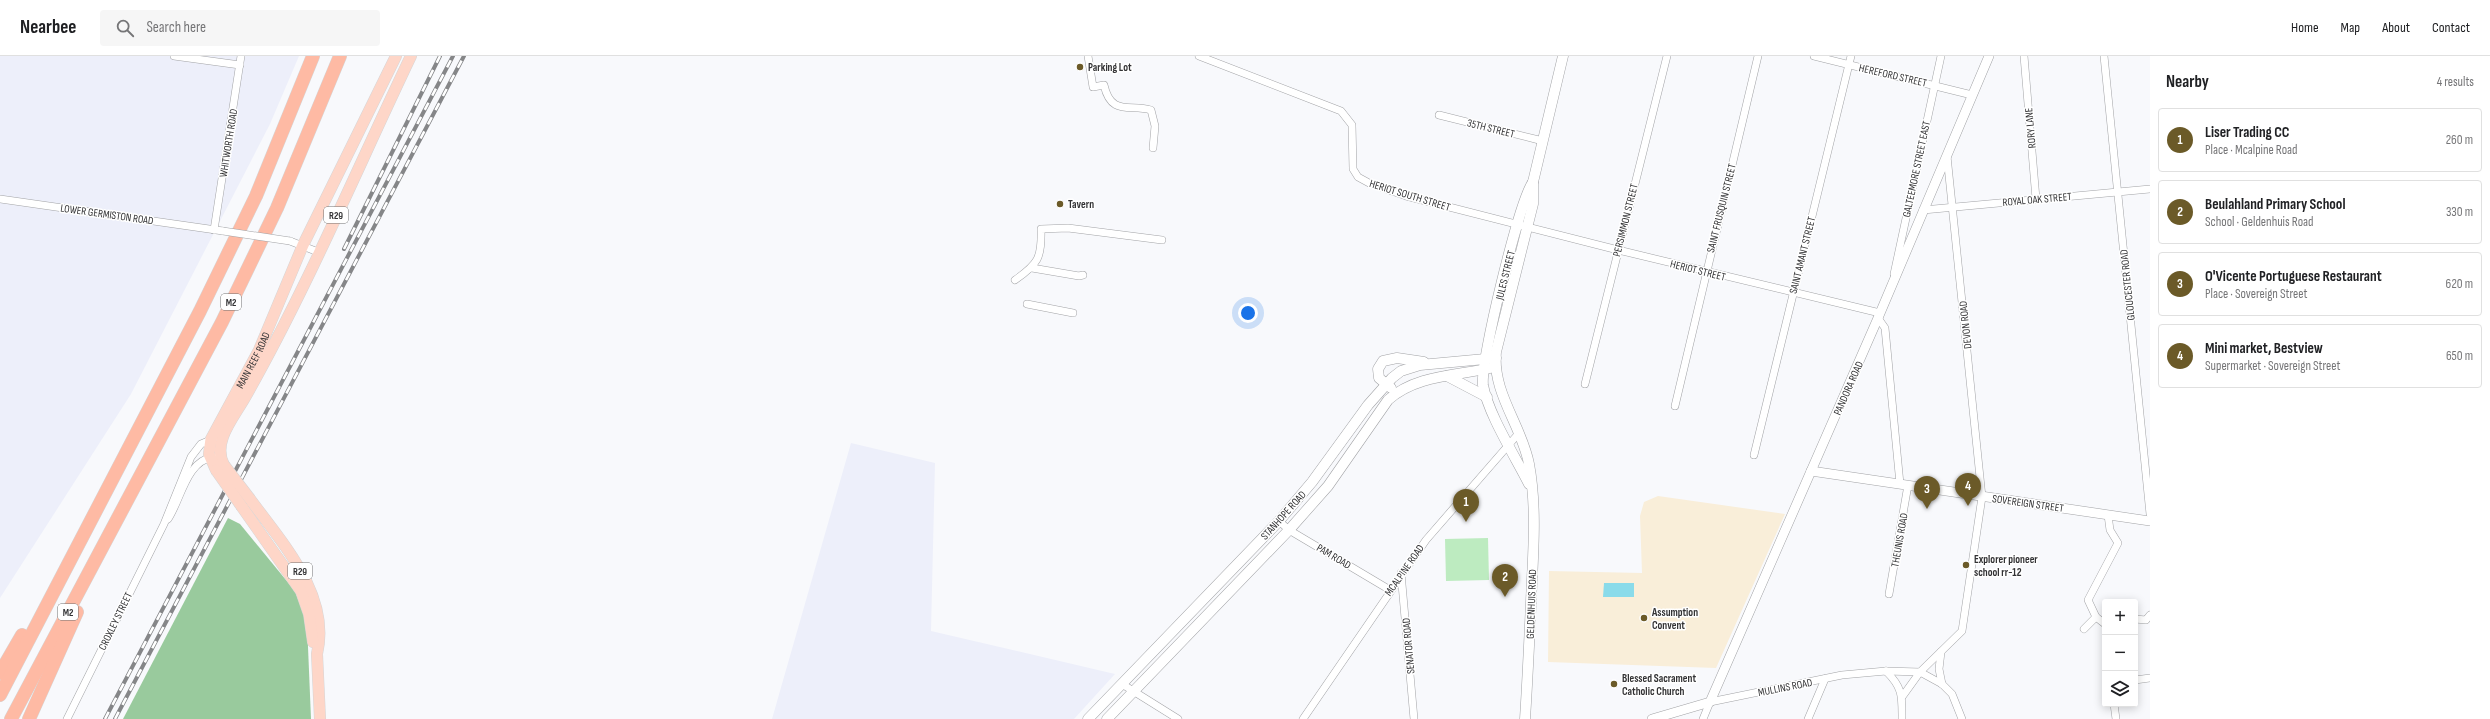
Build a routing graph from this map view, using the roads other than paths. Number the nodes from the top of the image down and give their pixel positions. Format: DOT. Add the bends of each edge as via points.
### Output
graph roads {
  1 [pos="174,56"];
  2 [pos="241,56"];
  3 [pos="313,56"];
  4 [pos="339,56"];
  5 [pos="396,56"];
  6 [pos="411,56"];
  7 [pos="1088,56"];
  8 [pos="1199,56"];
  9 [pos="1563,56"];
  10 [pos="1667,56"];
  11 [pos="1758,56"];
  12 [pos="1814,56"];
  13 [pos="1851,56"];
  14 [pos="1941,56"];
  15 [pos="1989,56"];
  16 [pos="2024,56"];
  17 [pos="2104,56"];
  18 [pos="240,65"];
  19 [pos="1849,65"];
  20 [pos="1934,85"];
  21 [pos="1972,95"];
  22 [pos="1439,115"];
  23 [pos="1543,141"];
  24 [pos="1153,148"];
  25 [pos="1947,154"];
  26 [pos="2150,189"];
  27 [pos="2118,192"];
  28 [pos="0,198"];
  29 [pos="2036,199"];
  30 [pos="1954,207"];
  31 [pos="1923,210"];
  32 [pos="1522,226"];
  33 [pos="214,230"];
  34 [pos="1162,240"];
  35 [pos="303,245"];
  36 [pos="1618,250"];
  37 [pos="318,252"];
  38 [pos="1032,268"];
  39 [pos="1706,271"];
  40 [pos="1083,275"];
  41 [pos="1015,280"];
  42 [pos="1892,282"];
  43 [pos="1793,293"];
  44 [pos="1027,304"];
  45 [pos="1074,313"];
  46 [pos="1879,315"];
  47 [pos="1492,361"];
  48 [pos="1436,364"];
  49 [pos="1484,370"];
  50 [pos="255,371"];
  51 [pos="1447,376"];
  52 [pos="1585,384"];
  53 [pos="1385,385"];
  54 [pos="1399,391"];
  55 [pos="1487,398"];
  56 [pos="1675,406"];
  57 [pos="1519,433"];
  58 [pos="216,439"];
  59 [pos="1508,444"];
  60 [pos="1754,455"];
  61 [pos="215,456"];
  62 [pos="1812,471"];
  63 [pos="1318,475"];
  64 [pos="1904,484"];
  65 [pos="108,486"];
  66 [pos="1328,486"];
  67 [pos="1532,489"];
  68 [pos="1982,497"];
  69 [pos="125,504"];
  70 [pos="174,504"];
  71 [pos="2150,514"];
  72 [pos="2108,515"];
  73 [pos="1279,521"];
  74 [pos="2150,521"];
  75 [pos="1289,530"];
  76 [pos="1401,573"];
  77 [pos="1390,590"];
  78 [pos="1889,594"];
  79 [pos="2150,615"];
  80 [pos="2096,617"];
  81 [pos="2138,619"];
  82 [pos="2102,622"];
  83 [pos="2084,629"];
  84 [pos="1163,642"];
  85 [pos="1172,651"];
  86 [pos="1941,652"];
  87 [pos="317,654"];
  88 [pos="1886,671"];
  89 [pos="1920,672"];
  90 [pos="0,673"];
  91 [pos="2150,678"];
  92 [pos="1825,679"];
  93 [pos="2138,680"];
  94 [pos="1122,684"];
  95 [pos="1942,684"];
  96 [pos="1134,691"];
  97 [pos="0,695"];
  98 [pos="1902,697"];
  99 [pos="1710,702"];
  100 [pos="2114,707"];
  101 [pos="11,719"];
  102 [pos="29,719"];
  103 [pos="67,719"];
  104 [pos="320,719"];
  105 [pos="1088,719"];
  106 [pos="1107,719"];
  107 [pos="1178,719"];
  108 [pos="1303,719"];
  109 [pos="1414,719"];
  110 [pos="1525,719"];
  111 [pos="1652,719"];
  112 [pos="1703,719"];
  113 [pos="1808,719"];
  114 [pos="1902,719"];
  115 [pos="1962,719"];
  116 [pos="2116,719"];
  1 -- 18 [label="street"];
  2 -- 18 [label="street, WHITWORTH ROAD"];
  3 -- 65 [label="highway, M2" via="256,196 200,311"];
  4 -- 69 [label="highway, M2" via="277,208"];
  5 -- 35 [label="main road, MAIN REEF ROAD / R29"];
  6 -- 37 [label="main road, MAIN REEF ROAD / R29"];
  7 -- 24 [label="street" via="1093,87 1104,85 1106,96 1119,107 1152,110 1155,126"];
  8 -- 32 [label="street, HERIOT SOUTH STREET" via="1341,111 1352,125 1353,169 1362,179 1406,196"];
  9 -- 23 [label="main road, JULES STREET"];
  10 -- 36 [label="street, PERSIMMON STREET"];
  11 -- 39 [label="street, SAINT FRUSQUIN STREET"];
  12 -- 19 [label="street, HEREFORD STREET"];
  13 -- 19 [label="street, SAINT AMANT STREET"];
  14 -- 20 [label="street, GALTEEMORE STREET EAST"];
  15 -- 21 [label="street, PANDORA ROAD"];
  16 -- 29 [label="street, RORY LANE"];
  17 -- 27 [label="street, GLOUCESTER ROAD"];
  18 -- 33 [label="street, WHITWORTH ROAD"];
  19 -- 20 [label="street, HEREFORD STREET"];
  19 -- 43 [label="street, SAINT AMANT STREET"];
  20 -- 21 [label="street, HEREFORD STREET"];
  20 -- 42 [label="street, GALTEEMORE STREET EAST"];
  21 -- 25 [label="street, PANDORA ROAD"];
  22 -- 23 [label="street, 35TH STREET"];
  23 -- 32 [label="main road, JULES STREET" via="1533,182 1534,197"];
  25 -- 30 [label="street, DEVON ROAD"];
  25 -- 31 [label="street, PANDORA ROAD"];
  26 -- 27 [label="street, ROYAL OAK STREET"];
  27 -- 29 [label="street, ROYAL OAK STREET"];
  27 -- 71 [label="street, GLOUCESTER ROAD"];
  28 -- 33 [label="street, LOWER GERMISTON ROAD"];
  29 -- 30 [label="street, ROYAL OAK STREET"];
  30 -- 31 [label="street, ROYAL OAK STREET"];
  30 -- 68 [label="street, DEVON ROAD"];
  31 -- 42 [label="street, PANDORA ROAD"];
  32 -- 36 [label="street, HERIOT STREET"];
  32 -- 47 [label="main road, JULES STREET"];
  33 -- 35 [label="street, LOWER GERMISTON ROAD, bridge"];
  34 -- 38 [label="street" via="1068,228 1041,229 1041,249 1038,261"];
  35 -- 37 [label="street, LOWER GERMISTON ROAD"];
  35 -- 50 [label="main road, MAIN REEF ROAD / R29"];
  36 -- 39 [label="street, HERIOT STREET"];
  36 -- 52 [label="street, PERSIMMON STREET"];
  37 -- 50 [label="main road, MAIN REEF ROAD / R29"];
  38 -- 40 [label="street"];
  38 -- 41 [label="street"];
  39 -- 43 [label="street, HERIOT STREET"];
  39 -- 56 [label="street, SAINT FRUSQUIN STREET"];
  42 -- 46 [label="street, PANDORA ROAD"];
  43 -- 46 [label="street, HERIOT STREET"];
  43 -- 60 [label="street, SAINT AMANT STREET"];
  44 -- 45 [label="street"];
  46 -- 62 [label="street, PANDORA ROAD"];
  46 -- 64 [label="street, THEUNIS ROAD" via="1884,328"];
  47 -- 48 [label="main road, STANHOPE ROAD"];
  47 -- 49 [label="main road, STANHOPE ROAD"];
  47 -- 57 [label="main road, GELDENHUIS ROAD" via="1501,392"];
  48 -- 53 [label="main road, STANHOPE ROAD" via="1420,365 1401,371"];
  48 -- 53 [label="main road" via="1397,358 1386,360 1379,366 1378,372"];
  49 -- 51 [label="main road, STANHOPE ROAD"];
  49 -- 55 [label="main road, GELDENHUIS ROAD" via="1483,383"];
  50 -- 58 [label="main road, MAIN REEF ROAD / R29"];
  51 -- 54 [label="main road, STANHOPE ROAD" via="1409,385"];
  51 -- 55 [label="main road"];
  53 -- 54 [label="main road"];
  53 -- 63 [label="main road, STANHOPE ROAD"];
  54 -- 66 [label="main road, STANHOPE ROAD" via="1388,400"];
  55 -- 59 [label="main road, GELDENHUIS ROAD"];
  57 -- 59 [label="street, MCALPINE ROAD"];
  57 -- 67 [label="main road, GELDENHUIS ROAD" via="1529,465"];
  58 -- 61 [label="main road, MAIN REEF ROAD / R29"];
  58 -- 70 [label="street, CROXLEY STREET" via="201,444 191,457"];
  59 -- 67 [label="main road, GELDENHUIS ROAD"];
  59 -- 76 [label="street, MCALPINE ROAD"];
  61 -- 70 [label="street, CROXLEY STREET" via="192,471"];
  61 -- 87 [label="main road, R29, bridge" via="216,470 301,591 309,614"];
  61 -- 87 [label="main road, R29, bridge" via="250,499 308,584 318,620"];
  62 -- 64 [label="street, SOVEREIGN STREET"];
  62 -- 99 [label="street, PANDORA ROAD"];
  63 -- 66 [label="main road"];
  63 -- 73 [label="main road, STANHOPE ROAD"];
  64 -- 68 [label="street, SOVEREIGN STREET"];
  64 -- 78 [label="street, THEUNIS ROAD"];
  65 -- 90 [label="highway"];
  65 -- 97 [label="highway, M2"];
  66 -- 75 [label="main road, STANHOPE ROAD"];
  67 -- 110 [label="main road, GELDENHUIS ROAD" via="1534,527"];
  68 -- 72 [label="street, SOVEREIGN STREET"];
  68 -- 86 [label="street" via="1963,625 1959,636"];
  69 -- 101 [label="highway, M2"];
  69 -- 102 [label="highway"];
  70 -- 103 [label="street, CROXLEY STREET"];
  72 -- 74 [label="street, SOVEREIGN STREET"];
  72 -- 80 [label="street" via="2110,530 2118,543 2088,598"];
  73 -- 75 [label="street, PAM ROAD"];
  73 -- 84 [label="main road, STANHOPE ROAD"];
  75 -- 77 [label="street, PAM ROAD"];
  75 -- 85 [label="main road, STANHOPE ROAD"];
  76 -- 77 [label="street, MCALPINE ROAD"];
  76 -- 109 [label="street, SENATOR ROAD"];
  77 -- 108 [label="street, MCALPINE ROAD"];
  79 -- 81 [label="street" via="2146,620"];
  80 -- 82 [label="street"];
  80 -- 83 [label="street"];
  84 -- 85 [label="main road"];
  84 -- 94 [label="main road, STANHOPE ROAD"];
  85 -- 96 [label="main road, STANHOPE ROAD"];
  86 -- 89 [label="street"];
  86 -- 95 [label="street" via="1939,669"];
  87 -- 104 [label="main road, R29"];
  88 -- 89 [label="street, MULLINS ROAD"];
  88 -- 92 [label="street, MULLINS ROAD"];
  88 -- 98 [label="street" via="1898,684"];
  89 -- 95 [label="street"];
  89 -- 98 [label="street"];
  91 -- 93 [label="street"];
  92 -- 99 [label="street, MULLINS ROAD"];
  92 -- 113 [label="street"];
  94 -- 96 [label="street"];
  94 -- 105 [label="main road, STANHOPE ROAD"];
  95 -- 115 [label="street" via="1952,694"];
  96 -- 106 [label="main road, STANHOPE ROAD"];
  96 -- 107 [label="street"];
  98 -- 114 [label="street"];
  99 -- 111 [label="street, MULLINS ROAD"];
  99 -- 112 [label="street, PANDORA ROAD"];
  100 -- 116 [label="street"];
}
